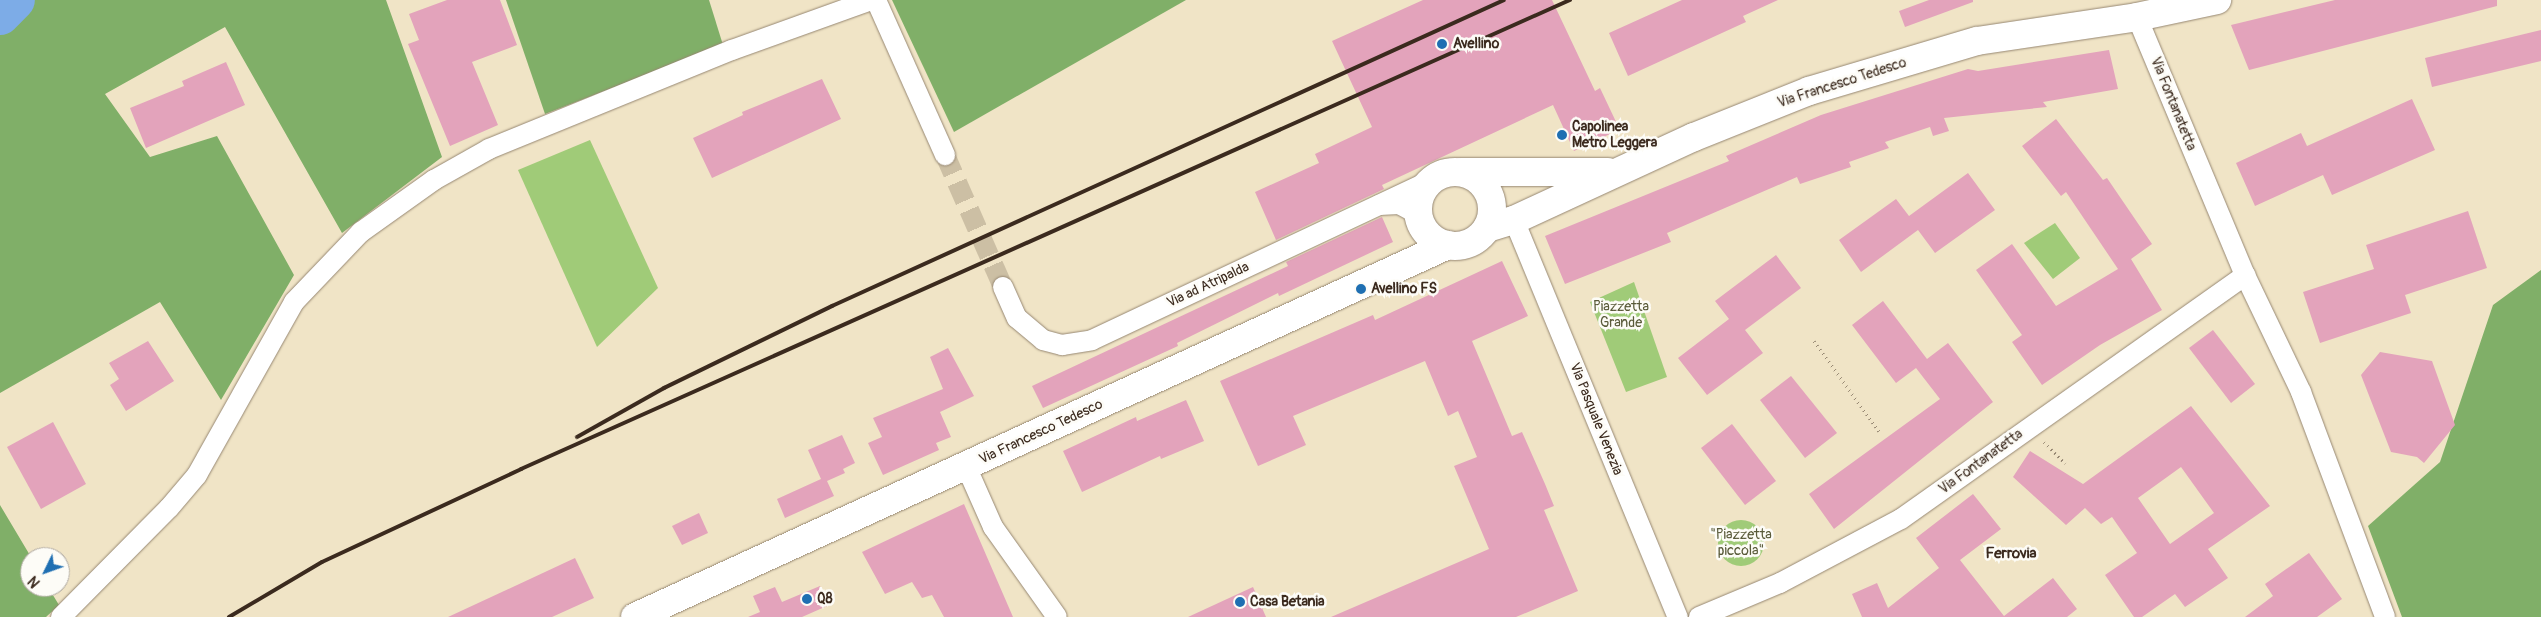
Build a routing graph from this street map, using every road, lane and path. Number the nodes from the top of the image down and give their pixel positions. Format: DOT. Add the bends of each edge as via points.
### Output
graph roads {
  1 [pos="871,0"];
  2 [pos="876,0"];
  3 [pos="2217,0"];
  4 [pos="2137,17"];
  5 [pos="945,155"];
  6 [pos="1458,172"];
  7 [pos="1620,172"];
  8 [pos="1432,180"];
  9 [pos="1374,206"];
  10 [pos="1514,220"];
  11 [pos="1487,228"];
  12 [pos="1431,230"];
  13 [pos="2245,275"];
  14 [pos="1003,287"];
  15 [pos="1814,340"];
  16 [pos="2030,427"];
  17 [pos="1879,430"];
  18 [pos="2065,463"];
  19 [pos="966,466"];
  20 [pos="61,617"];
  21 [pos="635,617"];
  22 [pos="1057,617"];
  23 [pos="1678,617"];
  24 [pos="1699,617"];
  25 [pos="2386,617"];
  1 -- 20 [label="street" via="732,50 489,149 434,180 362,232 294,302 197,475 169,508"];
  2 -- 5 [label="street"];
  3 -- 4 [label="street, Via Francesco Tedesco"];
  4 -- 7 [label="street, Via Francesco Tedesco" via="1978,41 1809,91 1694,137"];
  4 -- 13 [label="street, Via Fontanatetta"];
  6 -- 7 [label="street"];
  6 -- 8 [label="street"];
  6 -- 11 [label="street" via="1480,182 1488,192 1492,210"];
  7 -- 10 [label="street, Via Francesco Tedesco"];
  8 -- 9 [label="street, Via ad Atripalda"];
  8 -- 12 [label="street" via="1423,189"];
  9 -- 12 [label="street" via="1399,204"];
  9 -- 14 [label="street, Via ad Atripalda" via="1092,340 1062,345 1043,340 1017,318"];
  10 -- 11 [label="street, Via Francesco Tedesco"];
  10 -- 23 [label="street, Via Pasquale Venezia"];
  11 -- 12 [label="street" via="1470,243"];
  12 -- 19 [label="street, Via Francesco Tedesco" via="1401,265"];
  13 -- 16 [label="street, Via Fontanatetta"];
  13 -- 25 [label="street, Via Fontanatetta" via="2301,392"];
  15 -- 17 [label="path"];
  16 -- 18 [label="path"];
  16 -- 24 [label="street, Via Fontanatetta" via="1901,519 1780,583"];
  19 -- 21 [label="street, Via Francesco Tedesco"];
  19 -- 22 [label="street" via="993,527"];
}
